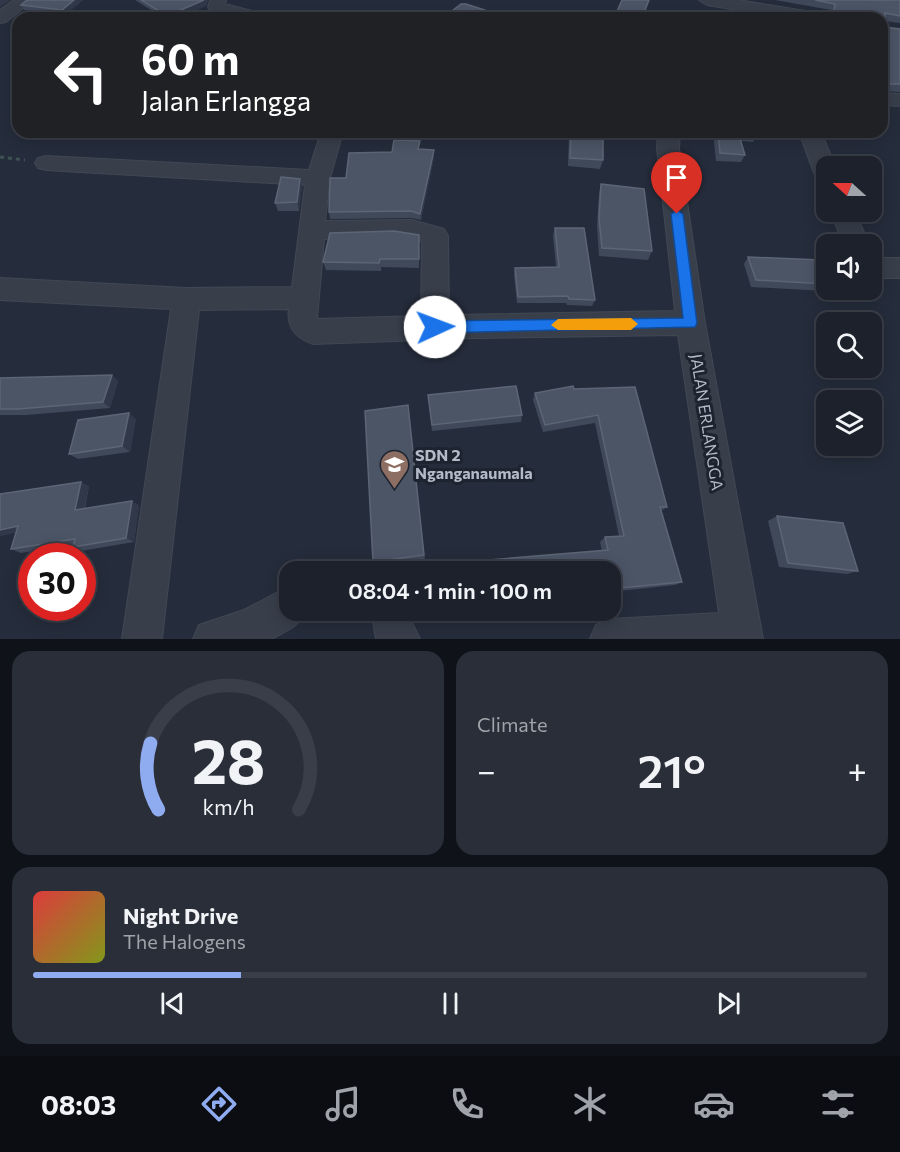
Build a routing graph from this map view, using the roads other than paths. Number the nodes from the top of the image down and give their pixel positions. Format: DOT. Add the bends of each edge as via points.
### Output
graph roads {
  1 [pos="25,0"];
  2 [pos="218,0"];
  3 [pos="698,3"];
  4 [pos="235,12"];
  5 [pos="770,12"];
  6 [pos="0,18"];
  7 [pos="330,138"];
  8 [pos="669,138"];
  9 [pos="812,138"];
  10 [pos="819,156"];
  11 [pos="46,163"];
  12 [pos="318,178"];
  13 [pos="312,231"];
  14 [pos="882,268"];
  15 [pos="900,268"];
  16 [pos="0,289"];
  17 [pos="305,297"];
  18 [pos="186,298"];
  19 [pos="691,323"];
  20 [pos="435,327"];
  21 [pos="279,614"];
  22 [pos="392,621"];
  23 [pos="742,635"];
  24 [pos="142,639"];
  25 [pos="213,639"];
  26 [pos="400,639"];
  27 [pos="610,639"];
  1 -- 6 [label="street"];
  2 -- 4 [label="street" via="216,7"];
  3 -- 5 [label="street"];
  7 -- 12 [label="street"];
  8 -- 19 [label="street, JALAN ERLANGGA"];
  9 -- 10 [label="street"];
  11 -- 12 [label="street"];
  12 -- 13 [label="street"];
  13 -- 17 [label="street"];
  13 -- 20 [label="street" via="429,231 435,236"];
  14 -- 15 [label="street"];
  16 -- 18 [label="street"];
  17 -- 18 [label="street"];
  17 -- 20 [label="street" via="304,326 313,332"];
  18 -- 24 [label="street"];
  19 -- 20 [label="street"];
  19 -- 23 [label="street, JALAN ERLANGGA"];
  21 -- 25 [label="street" via="239,634"];
  22 -- 26 [label="street" via="393,632"];
  23 -- 27 [label="street"];
}
